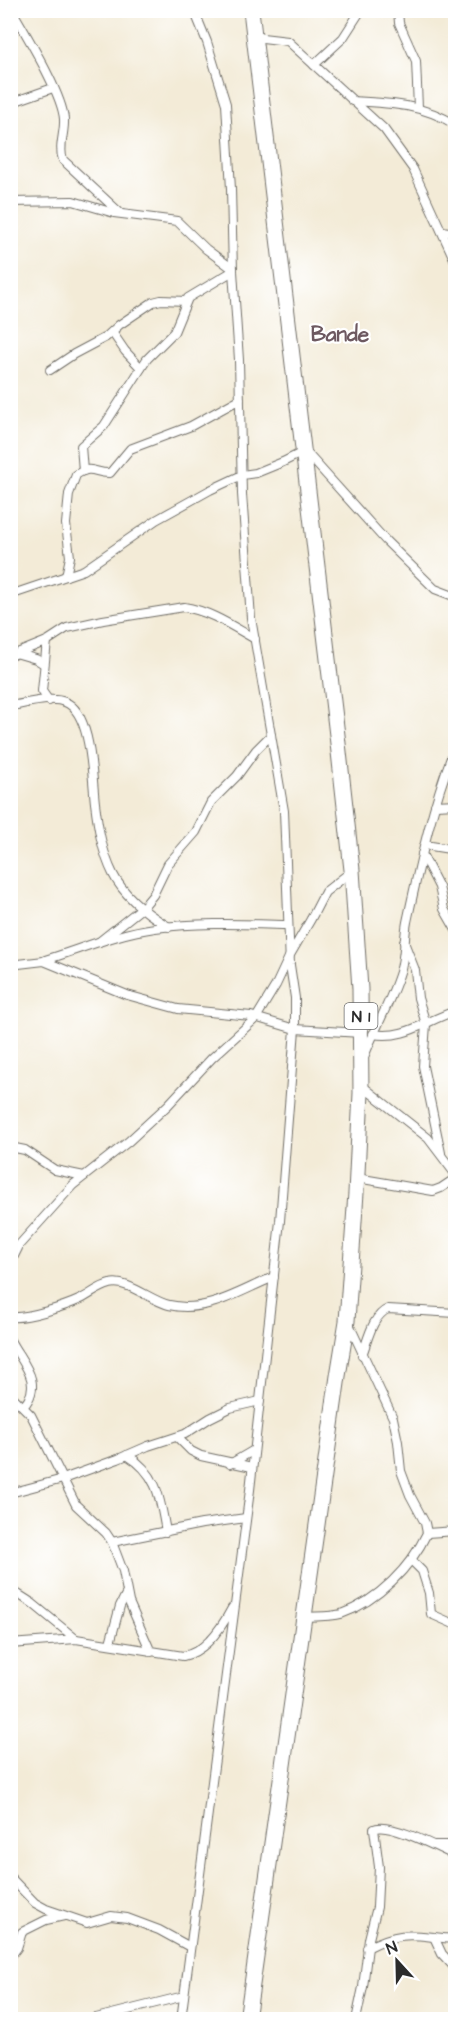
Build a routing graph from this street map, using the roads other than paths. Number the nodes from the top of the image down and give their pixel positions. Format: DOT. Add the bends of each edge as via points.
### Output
graph roads {
  1 [pos="194,10"];
  2 [pos="251,10"];
  3 [pos="361,10"];
  4 [pos="398,10"];
  5 [pos="12,12"];
  6 [pos="255,37"];
  7 [pos="314,65"];
  8 [pos="53,88"];
  9 [pos="352,101"];
  10 [pos="10,103"];
  11 [pos="418,108"];
  12 [pos="456,124"];
  13 [pos="11,205"];
  14 [pos="120,213"];
  15 [pos="442,231"];
  16 [pos="456,233"];
  17 [pos="456,263"];
  18 [pos="233,270"];
  19 [pos="186,301"];
  20 [pos="112,332"];
  21 [pos="141,368"];
  22 [pos="50,370"];
  23 [pos="240,399"];
  24 [pos="305,451"];
  25 [pos="83,471"];
  26 [pos="242,475"];
  27 [pos="66,576"];
  28 [pos="10,595"];
  29 [pos="456,597"];
  30 [pos="255,639"];
  31 [pos="47,641"];
  32 [pos="15,655"];
  33 [pos="44,664"];
  34 [pos="49,701"];
  35 [pos="10,706"];
  36 [pos="271,735"];
  37 [pos="456,745"];
  38 [pos="456,804"];
  39 [pos="435,805"];
  40 [pos="424,849"];
  41 [pos="456,850"];
  42 [pos="352,870"];
  43 [pos="142,907"];
  44 [pos="288,925"];
  45 [pos="169,927"];
  46 [pos="456,930"];
  47 [pos="99,942"];
  48 [pos="404,942"];
  49 [pos="290,955"];
  50 [pos="44,961"];
  51 [pos="10,965"];
  52 [pos="456,1011"];
  53 [pos="256,1018"];
  54 [pos="426,1024"];
  55 [pos="295,1029"];
  56 [pos="367,1034"];
  57 [pos="361,1084"];
  58 [pos="10,1147"];
  59 [pos="441,1153"];
  60 [pos="84,1176"];
  61 [pos="456,1177"];
  62 [pos="357,1178"];
  63 [pos="20,1244"];
  64 [pos="10,1252"];
  65 [pos="10,1264"];
  66 [pos="274,1277"];
  67 [pos="456,1313"];
  68 [pos="10,1317"];
  69 [pos="347,1321"];
  70 [pos="10,1340"];
  71 [pos="362,1355"];
  72 [pos="10,1394"];
  73 [pos="260,1401"];
  74 [pos="24,1406"];
  75 [pos="177,1437"];
  76 [pos="254,1450"];
  77 [pos="127,1455"];
  78 [pos="230,1464"];
  79 [pos="252,1467"];
  80 [pos="63,1479"];
  81 [pos="10,1493"];
  82 [pos="246,1518"];
  83 [pos="456,1530"];
  84 [pos="166,1532"];
  85 [pos="427,1533"];
  86 [pos="112,1542"];
  87 [pos="411,1560"];
  88 [pos="10,1589"];
  89 [pos="126,1594"];
  90 [pos="235,1601"];
  91 [pos="304,1617"];
  92 [pos="456,1625"];
  93 [pos="76,1639"];
  94 [pos="110,1643"];
  95 [pos="10,1644"];
  96 [pos="151,1652"];
  97 [pos="431,1845"];
  98 [pos="456,1845"];
  99 [pos="456,1856"];
  100 [pos="10,1877"];
  101 [pos="64,1916"];
  102 [pos="434,1937"];
  103 [pos="456,1939"];
  104 [pos="373,1941"];
  105 [pos="190,1947"];
  106 [pos="10,1957"];
  107 [pos="456,1969"];
  108 [pos="184,1996"];
  109 [pos="88,2019"];
  110 [pos="182,2019"];
  111 [pos="247,2019"];
  112 [pos="356,2019"];
  1 -- 18 [label="street" via="226,104"];
  2 -- 6 [label="highway, N 1"];
  3 -- 7 [label="street" via="343,38"];
  4 -- 11 [label="street" via="399,23 416,61"];
  5 -- 8 [label="street"];
  6 -- 7 [label="street" via="288,42"];
  6 -- 24 [label="highway, N 1"];
  7 -- 9 [label="street"];
  8 -- 10 [label="street"];
  8 -- 14 [label="street" via="64,119 60,154 63,160"];
  9 -- 11 [label="street"];
  9 -- 15 [label="street" via="399,148"];
  11 -- 12 [label="street"];
  13 -- 14 [label="street" via="73,201"];
  14 -- 18 [label="street" via="177,221"];
  15 -- 16 [label="street"];
  15 -- 17 [label="street"];
  18 -- 19 [label="street"];
  18 -- 23 [label="street"];
  19 -- 20 [label="street" via="153,302"];
  19 -- 21 [label="street" via="174,332"];
  20 -- 21 [label="street"];
  20 -- 22 [label="street"];
  21 -- 25 [label="street" via="104,426 81,446"];
  23 -- 25 [label="street" via="190,426 129,449 110,473"];
  23 -- 26 [label="street"];
  24 -- 26 [label="street" via="256,473"];
  24 -- 29 [label="street" via="435,589"];
  24 -- 42 [label="highway, N 1"];
  25 -- 27 [label="street" via="76,475 69,494 65,530 70,557"];
  26 -- 27 [label="street" via="156,520 84,570"];
  26 -- 30 [label="street"];
  27 -- 28 [label="street"];
  30 -- 31 [label="street" via="215,616 184,607 75,626"];
  30 -- 36 [label="street"];
  31 -- 32 [label="street"];
  31 -- 33 [label="street"];
  32 -- 33 [label="street"];
  33 -- 34 [label="street" via="42,691"];
  34 -- 35 [label="street"];
  34 -- 43 [label="street" via="64,701 72,706 82,725 90,748 103,850 121,887"];
  36 -- 43 [label="street" via="212,802 196,832 168,864 153,895"];
  36 -- 44 [label="street" via="284,811"];
  37 -- 39 [label="street"];
  38 -- 39 [label="street"];
  39 -- 40 [label="street"];
  40 -- 41 [label="street"];
  40 -- 46 [label="street" via="444,909"];
  40 -- 48 [label="street"];
  42 -- 49 [label="street" via="325,892"];
  42 -- 56 [label="highway, N 1"];
  43 -- 45 [label="street"];
  43 -- 47 [label="street"];
  44 -- 45 [label="street"];
  44 -- 49 [label="street"];
  45 -- 47 [label="street"];
  47 -- 50 [label="street"];
  48 -- 54 [label="street" via="416,970 418,998"];
  48 -- 56 [label="street" via="392,996"];
  49 -- 53 [label="street"];
  49 -- 55 [label="street"];
  50 -- 51 [label="street"];
  50 -- 53 [label="street" via="127,995 178,1010"];
  52 -- 54 [label="street"];
  53 -- 55 [label="street"];
  53 -- 60 [label="street" via="129,1141"];
  54 -- 56 [label="street" via="398,1035"];
  54 -- 59 [label="street" via="423,1066"];
  55 -- 56 [label="street"];
  55 -- 66 [label="street"];
  56 -- 57 [label="highway, N 1"];
  57 -- 59 [label="street"];
  57 -- 62 [label="highway, N 1"];
  58 -- 60 [label="street" via="25,1150 55,1170"];
  59 -- 61 [label="street"];
  60 -- 63 [label="street"];
  61 -- 62 [label="street" via="433,1191"];
  62 -- 69 [label="highway, N 1"];
  63 -- 64 [label="street"];
  63 -- 65 [label="street"];
  66 -- 68 [label="street" via="200,1306 171,1306 124,1284 112,1283 79,1300"];
  66 -- 73 [label="street"];
  67 -- 71 [label="street" via="383,1311"];
  69 -- 71 [label="street"];
  69 -- 91 [label="highway, N 1"];
  70 -- 74 [label="street" via="32,1380 32,1397"];
  71 -- 85 [label="street" via="393,1418 401,1471"];
  72 -- 74 [label="street"];
  73 -- 75 [label="street" via="230,1408"];
  73 -- 76 [label="street"];
  74 -- 80 [label="street"];
  75 -- 77 [label="street"];
  75 -- 78 [label="street" via="190,1451"];
  76 -- 78 [label="street"];
  76 -- 79 [label="street"];
  77 -- 80 [label="street"];
  77 -- 84 [label="street" via="141,1464 154,1483"];
  78 -- 79 [label="street"];
  79 -- 82 [label="street"];
  80 -- 81 [label="street"];
  80 -- 86 [label="street" via="80,1511"];
  82 -- 84 [label="street"];
  82 -- 90 [label="street"];
  83 -- 85 [label="street"];
  84 -- 86 [label="street"];
  85 -- 87 [label="street"];
  86 -- 89 [label="street" via="123,1571"];
  87 -- 91 [label="street" via="390,1584 357,1606 339,1614"];
  87 -- 92 [label="street" via="423,1571 430,1614"];
  88 -- 93 [label="street"];
  89 -- 94 [label="street"];
  89 -- 96 [label="street"];
  90 -- 96 [label="street" via="216,1631 196,1652 183,1656"];
  90 -- 105 [label="street"];
  91 -- 111 [label="highway, N 1"];
  93 -- 94 [label="street"];
  93 -- 95 [label="street"];
  94 -- 96 [label="street"];
  97 -- 98 [label="street"];
  97 -- 99 [label="street"];
  97 -- 104 [label="street" via="388,1828 374,1829 379,1877"];
  100 -- 101 [label="street" via="34,1903"];
  101 -- 105 [label="street" via="87,1923 111,1916 127,1918"];
  101 -- 106 [label="street" via="27,1928"];
  102 -- 103 [label="street"];
  102 -- 104 [label="street" via="408,1934"];
  102 -- 107 [label="street" via="442,1954"];
  104 -- 112 [label="street" via="368,1948"];
  105 -- 108 [label="street"];
  108 -- 109 [label="street"];
  108 -- 110 [label="street"];
}
